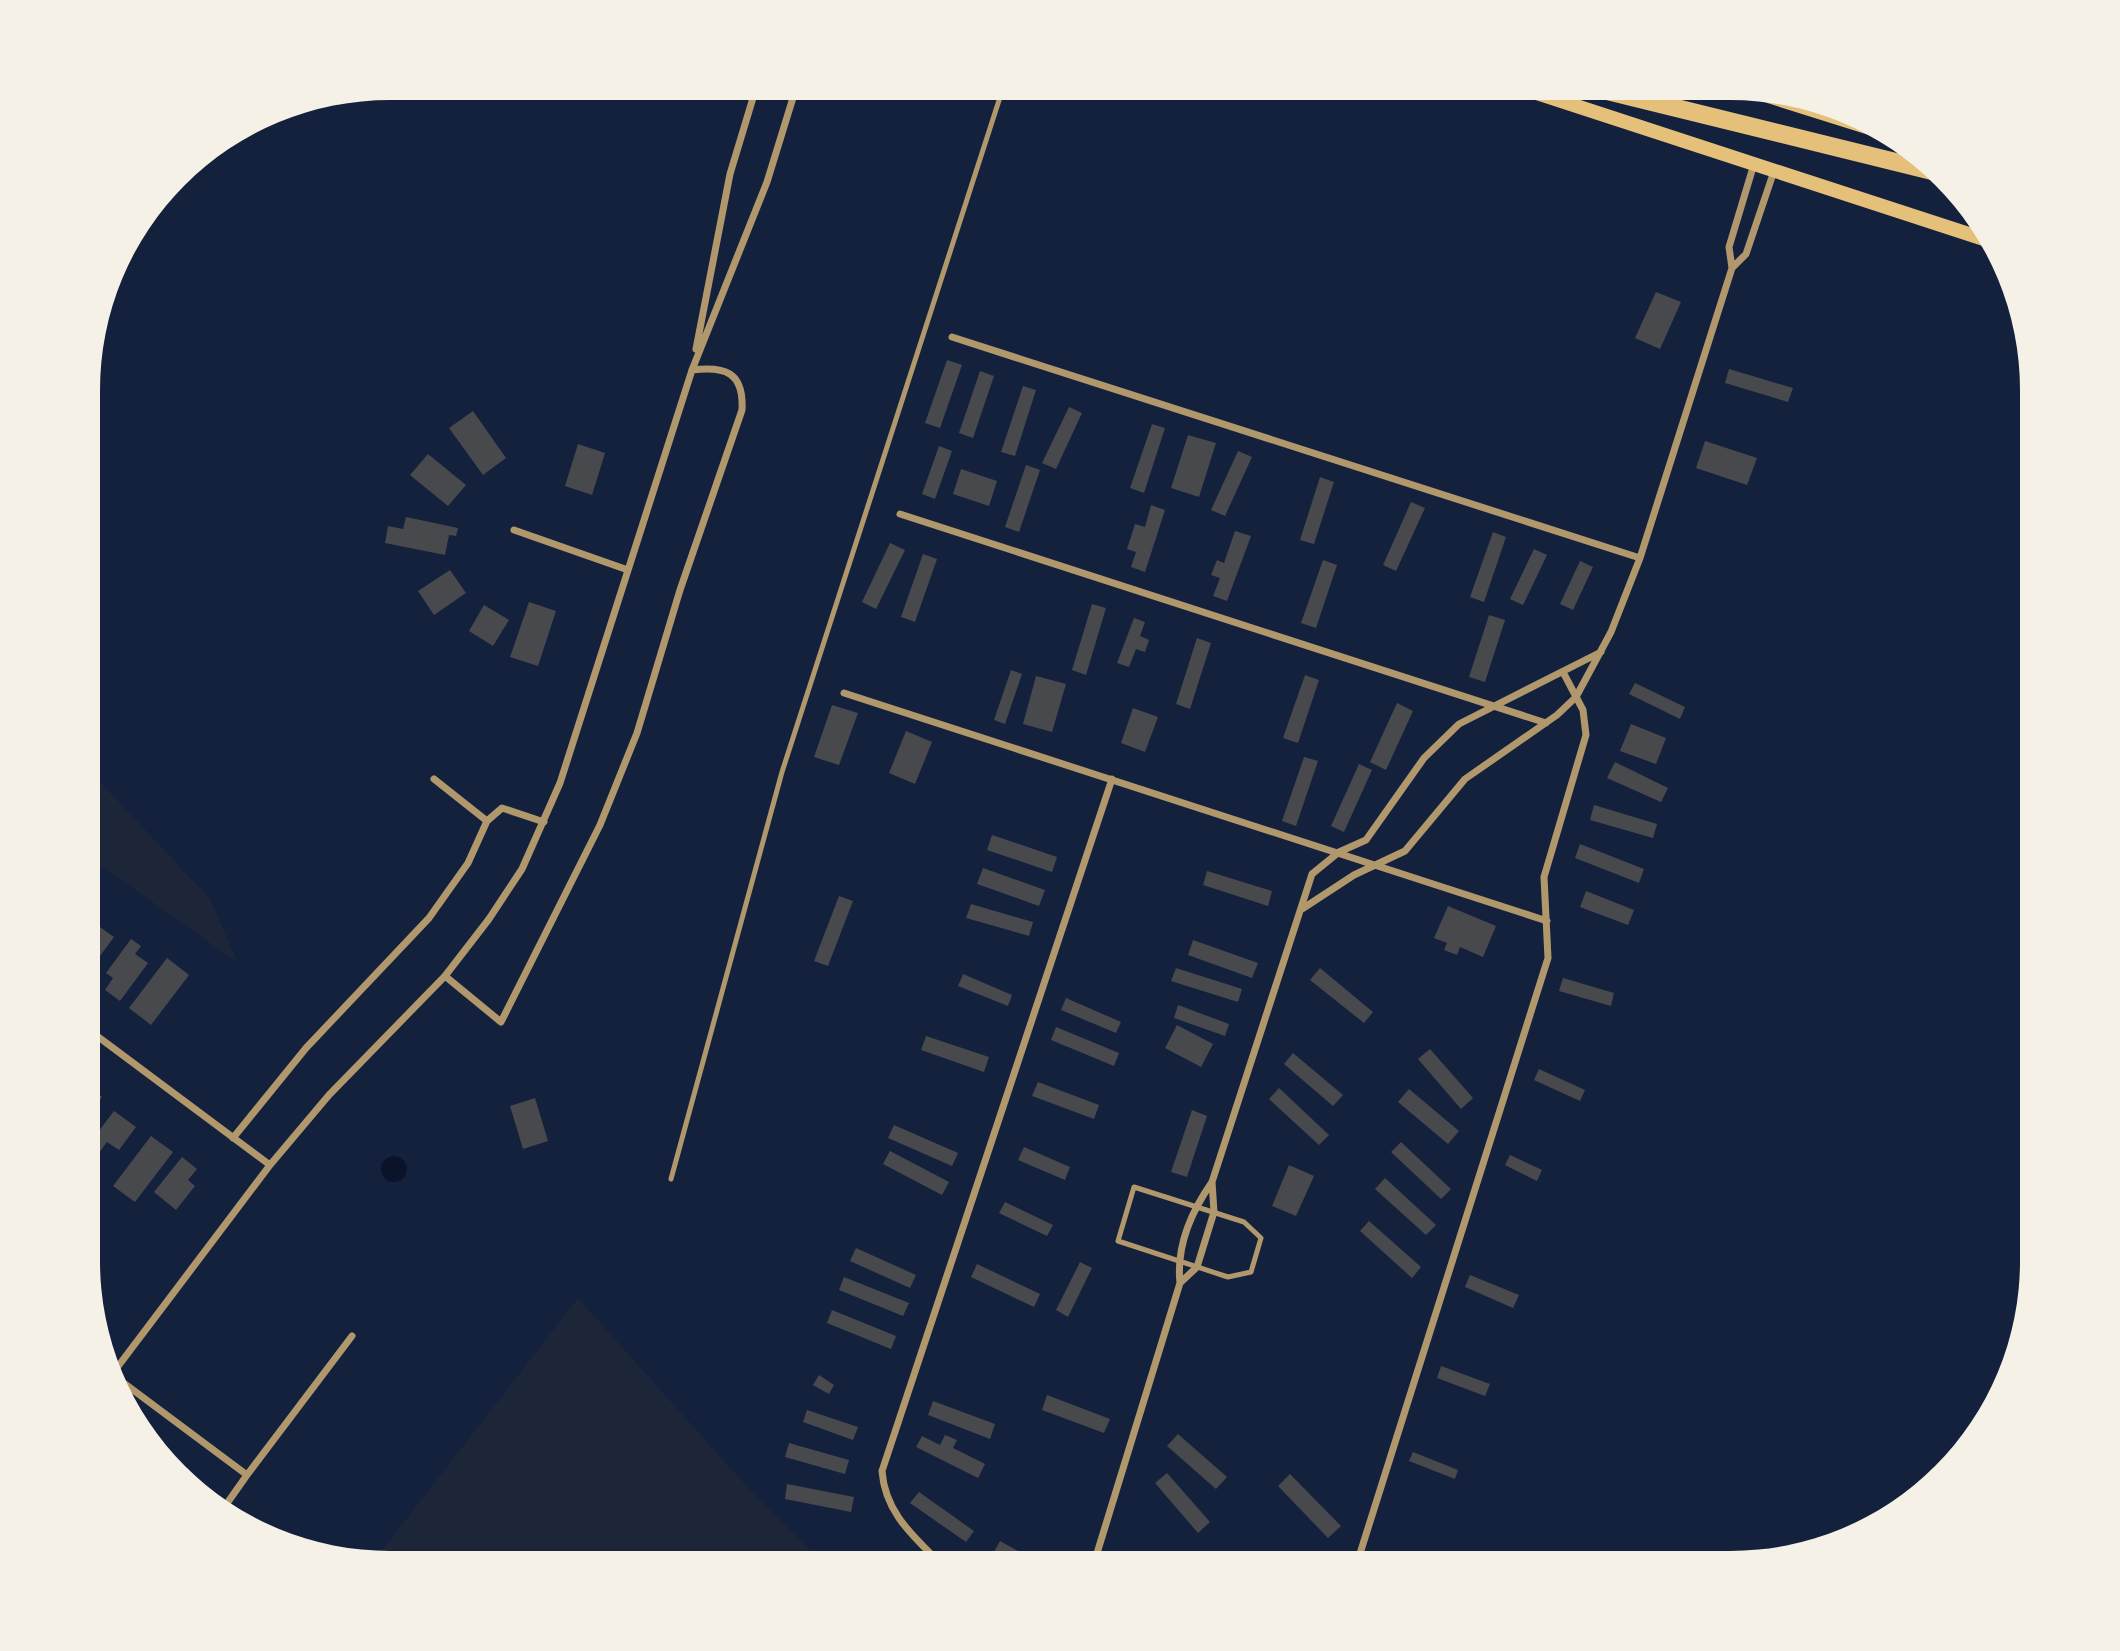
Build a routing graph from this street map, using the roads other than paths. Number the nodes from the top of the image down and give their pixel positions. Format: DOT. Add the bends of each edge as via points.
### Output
graph roads {
  1 [pos="753,100"];
  2 [pos="792,100"];
  3 [pos="999,100"];
  4 [pos="1558,100"];
  5 [pos="1644,100"];
  6 [pos="1755,163"];
  7 [pos="1915,167"];
  8 [pos="1774,170"];
  9 [pos="1976,236"];
  10 [pos="1732,268"];
  11 [pos="952,337"];
  12 [pos="691,370"];
  13 [pos="900,513"];
  14 [pos="514,530"];
  15 [pos="1640,558"];
  16 [pos="628,570"];
  17 [pos="1601,652"];
  18 [pos="1563,672"];
  19 [pos="844,693"];
  20 [pos="1576,697"];
  21 [pos="1493,706"];
  22 [pos="1546,723"];
  23 [pos="434,779"];
  24 [pos="1112,779"];
  25 [pos="487,821"];
  26 [pos="544,822"];
  27 [pos="1339,852"];
  28 [pos="1380,865"];
  29 [pos="1302,909"];
  30 [pos="1547,921"];
  31 [pos="445,976"];
  32 [pos="100,1038"];
  33 [pos="233,1138"];
  34 [pos="270,1166"];
  35 [pos="671,1179"];
  36 [pos="1212,1182"];
  37 [pos="1195,1206"];
  38 [pos="1214,1212"];
  39 [pos="1177,1261"];
  40 [pos="1197,1267"];
  41 [pos="1180,1283"];
  42 [pos="352,1336"];
  43 [pos="119,1365"];
  44 [pos="128,1386"];
  45 [pos="247,1475"];
  46 [pos="228,1502"];
  47 [pos="928,1551"];
  48 [pos="1098,1551"];
  49 [pos="1361,1551"];
  1 -- 12 [label="street" via="730,174"];
  2 -- 12 [label="street" via="767,182"];
  3 -- 35 [label="lane" via="782,772"];
  4 -- 6 [label="main road"];
  5 -- 7 [label="highway"];
  6 -- 8 [label="main road"];
  6 -- 10 [label="street" via="1729,247"];
  8 -- 9 [label="main road"];
  8 -- 10 [label="street" via="1746,254"];
  10 -- 15 [label="street"];
  11 -- 15 [label="street"];
  12 -- 16 [label="street"];
  12 -- 31 [label="street" via="710,368 732,375 743,392 743,410 680,590 637,733 600,825 501,1022"];
  13 -- 21 [label="street"];
  14 -- 16 [label="street"];
  15 -- 17 [label="street"];
  16 -- 26 [label="street"];
  17 -- 18 [label="street"];
  17 -- 20 [label="street"];
  18 -- 20 [label="street"];
  18 -- 21 [label="street"];
  19 -- 24 [label="street"];
  20 -- 22 [label="street"];
  20 -- 30 [label="street" via="1586,735 1544,877"];
  21 -- 22 [label="street"];
  21 -- 27 [label="street" via="1441,738 1366,841"];
  22 -- 28 [label="street" via="1465,779 1405,851"];
  23 -- 25 [label="street"];
  24 -- 27 [label="street"];
  24 -- 47 [label="street" via="888,1444 883,1490 902,1526"];
  25 -- 26 [label="street" via="502,808"];
  25 -- 33 [label="street" via="468,863 429,918 306,1048"];
  26 -- 31 [label="street" via="522,869"];
  27 -- 28 [label="street"];
  27 -- 29 [label="street" via="1312,874"];
  28 -- 29 [label="street" via="1353,875"];
  28 -- 30 [label="street"];
  29 -- 36 [label="street"];
  30 -- 49 [label="street" via="1548,958"];
  31 -- 34 [label="street" via="329,1095"];
  32 -- 33 [label="street"];
  33 -- 34 [label="street"];
  34 -- 43 [label="street"];
  36 -- 37 [label="street"];
  36 -- 38 [label="street"];
  37 -- 38 [label="lane"];
  37 -- 39 [label="street"];
  37 -- 39 [label="lane" via="1134,1187 1118,1241"];
  38 -- 40 [label="street"];
  38 -- 40 [label="lane" via="1244,1222 1261,1238 1251,1272 1228,1278"];
  39 -- 40 [label="lane"];
  39 -- 41 [label="street"];
  40 -- 41 [label="street"];
  41 -- 48 [label="street"];
  42 -- 45 [label="street"];
  44 -- 45 [label="street"];
  45 -- 46 [label="street"];
}
